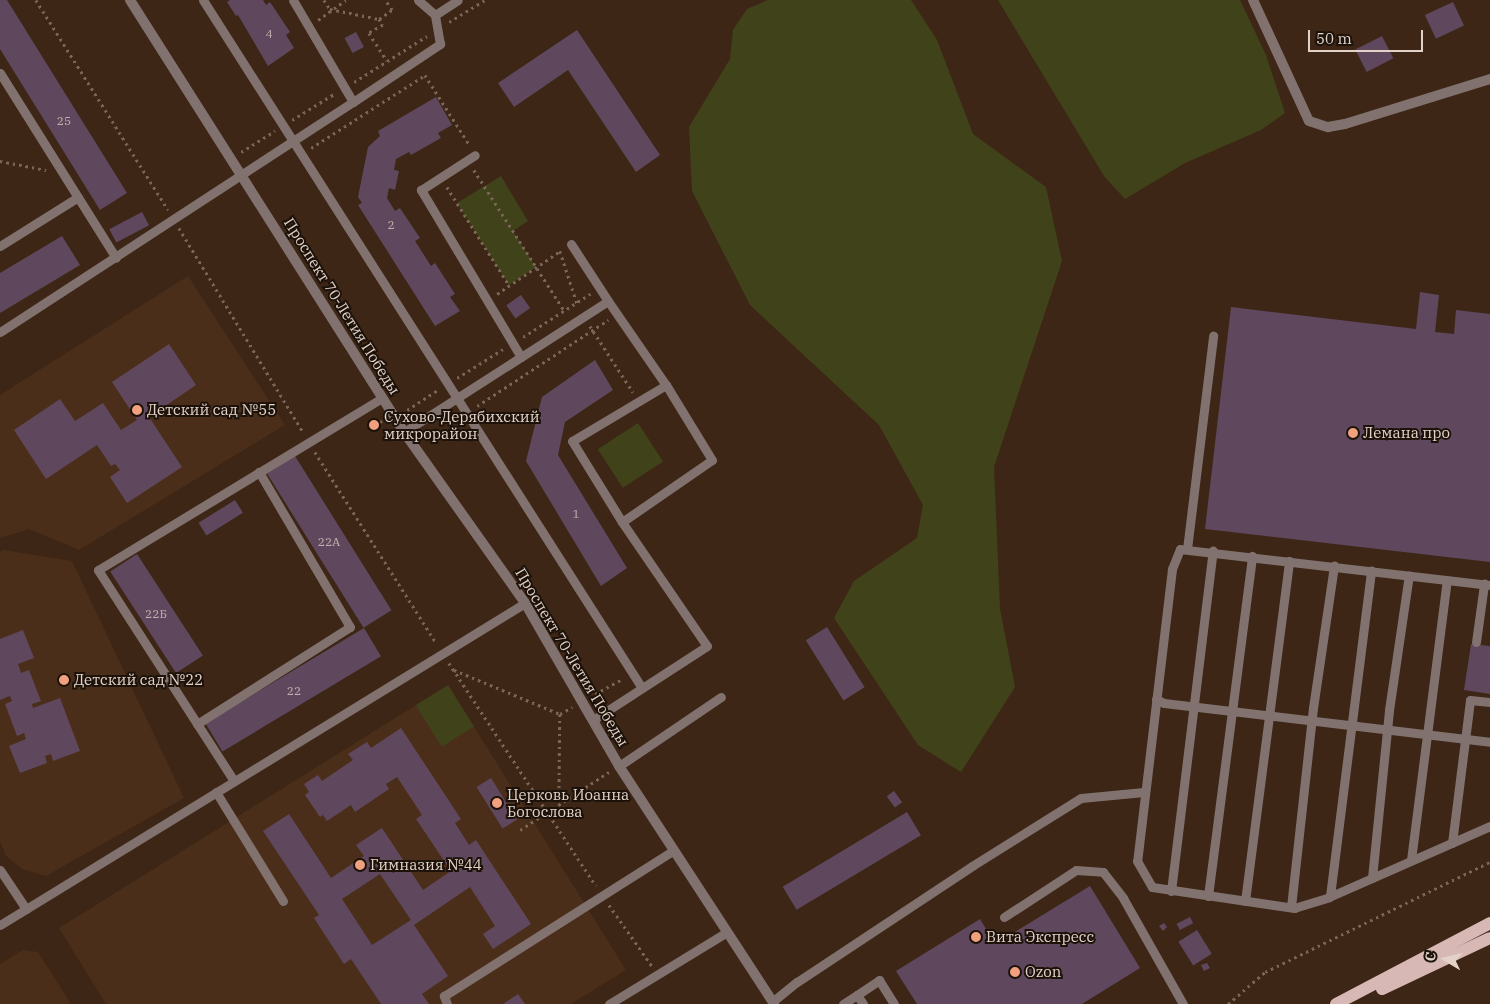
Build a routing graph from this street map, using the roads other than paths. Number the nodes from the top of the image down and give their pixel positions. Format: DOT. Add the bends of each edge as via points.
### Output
graph roads {
  1 [pos="130,0"];
  2 [pos="203,0"];
  3 [pos="293,0"];
  4 [pos="418,0"];
  5 [pos="458,0"];
  6 [pos="1253,0"];
  7 [pos="435,15"];
  8 [pos="0,72"];
  9 [pos="1490,79"];
  10 [pos="353,102"];
  11 [pos="291,140"];
  12 [pos="471,158"];
  13 [pos="242,175"];
  14 [pos="78,197"];
  15 [pos="571,244"];
  16 [pos="0,246"];
  17 [pos="116,258"];
  18 [pos="608,300"];
  19 [pos="0,332"];
  20 [pos="1214,336"];
  21 [pos="521,357"];
  22 [pos="666,384"];
  23 [pos="382,398"];
  24 [pos="455,399"];
  25 [pos="404,432"];
  26 [pos="259,472"];
  27 [pos="622,522"];
  28 [pos="1188,549"];
  29 [pos="1213,551"];
  30 [pos="1252,556"];
  31 [pos="1289,560"];
  32 [pos="1334,566"];
  33 [pos="1371,570"];
  34 [pos="1409,575"];
  35 [pos="1448,580"];
  36 [pos="1487,585"];
  37 [pos="525,603"];
  38 [pos="1476,642"];
  39 [pos="642,688"];
  40 [pos="721,697"];
  41 [pos="1156,699"];
  42 [pos="1490,702"];
  43 [pos="1194,707"];
  44 [pos="1232,711"];
  45 [pos="1271,716"];
  46 [pos="593,720"];
  47 [pos="1314,721"];
  48 [pos="197,724"];
  49 [pos="1351,726"];
  50 [pos="1389,730"];
  51 [pos="1427,735"];
  52 [pos="1465,739"];
  53 [pos="1490,742"];
  54 [pos="619,766"];
  55 [pos="234,781"];
  56 [pos="216,792"];
  57 [pos="1144,792"];
  58 [pos="1490,826"];
  59 [pos="1452,843"];
  60 [pos="674,850"];
  61 [pos="1411,860"];
  62 [pos="0,870"];
  63 [pos="1372,878"];
  64 [pos="1171,892"];
  65 [pos="1208,896"];
  66 [pos="1330,896"];
  67 [pos="283,901"];
  68 [pos="1245,901"];
  69 [pos="1290,907"];
  70 [pos="26,909"];
  71 [pos="1004,917"];
  72 [pos="1490,923"];
  73 [pos="0,925"];
  74 [pos="727,932"];
  75 [pos="1490,938"];
  76 [pos="857,995"];
  77 [pos="773,1003"];
  78 [pos="448,1004"];
  79 [pos="609,1004"];
  80 [pos="843,1004"];
  81 [pos="863,1004"];
  82 [pos="894,1004"];
  83 [pos="1183,1004"];
  84 [pos="1336,1004"];
  85 [pos="1353,1004"];
  1 -- 13 [label="street, Проспект 70-Летия Победы"];
  2 -- 11 [label="lane"];
  3 -- 10 [label="lane"];
  4 -- 7 [label="lane"];
  5 -- 7 [label="lane"];
  6 -- 9 [label="street" via="1309,121 1315,123 1328,127 1345,124"];
  7 -- 10 [label="lane" via="440,44"];
  8 -- 14 [label="lane"];
  10 -- 11 [label="lane"];
  11 -- 13 [label="lane"];
  11 -- 24 [label="lane"];
  12 -- 21 [label="lane" via="421,190"];
  13 -- 17 [label="lane"];
  13 -- 23 [label="street, Проспект 70-Летия Победы"];
  14 -- 16 [label="lane"];
  14 -- 17 [label="lane"];
  15 -- 18 [label="lane"];
  17 -- 19 [label="lane"];
  18 -- 21 [label="lane"];
  18 -- 22 [label="lane"];
  20 -- 28 [label="lane"];
  21 -- 24 [label="lane"];
  22 -- 27 [label="lane" via="712,460"];
  22 -- 27 [label="lane" via="572,441"];
  23 -- 25 [label="street, Проспект 70-Летия Победы"];
  23 -- 26 [label="lane"];
  24 -- 25 [label="lane"];
  24 -- 39 [label="lane"];
  25 -- 37 [label="street, Проспект 70-Летия Победы"];
  26 -- 48 [label="lane" via="350,627"];
  26 -- 48 [label="lane" via="98,570"];
  27 -- 39 [label="lane" via="707,646"];
  28 -- 29 [label="lane"];
  28 -- 41 [label="lane" via="1180,549 1172,569"];
  29 -- 30 [label="lane"];
  29 -- 43 [label="lane"];
  30 -- 31 [label="lane"];
  30 -- 44 [label="lane"];
  31 -- 32 [label="lane"];
  31 -- 45 [label="lane"];
  32 -- 33 [label="lane"];
  32 -- 47 [label="lane"];
  33 -- 34 [label="lane"];
  33 -- 49 [label="lane"];
  34 -- 35 [label="lane"];
  34 -- 50 [label="lane"];
  35 -- 36 [label="lane"];
  35 -- 51 [label="lane"];
  36 -- 38 [label="lane"];
  37 -- 46 [label="street, Проспект 70-Летия Победы"];
  37 -- 55 [label="lane"];
  39 -- 46 [label="lane"];
  40 -- 54 [label="lane"];
  41 -- 43 [label="lane"];
  41 -- 57 [label="lane"];
  42 -- 52 [label="lane" via="1470,700"];
  43 -- 44 [label="lane"];
  43 -- 64 [label="lane"];
  44 -- 45 [label="lane"];
  44 -- 65 [label="lane"];
  45 -- 47 [label="lane"];
  45 -- 68 [label="lane"];
  46 -- 54 [label="street, Проспект 70-Летия Победы"];
  47 -- 49 [label="lane"];
  47 -- 69 [label="lane"];
  48 -- 55 [label="lane"];
  49 -- 50 [label="lane"];
  49 -- 66 [label="lane"];
  50 -- 51 [label="lane"];
  50 -- 63 [label="lane"];
  51 -- 52 [label="lane"];
  51 -- 61 [label="lane"];
  52 -- 53 [label="lane"];
  52 -- 59 [label="lane"];
  54 -- 60 [label="street, Проспект 70-Летия Победы"];
  55 -- 56 [label="lane"];
  56 -- 67 [label="lane"];
  56 -- 70 [label="lane"];
  57 -- 64 [label="lane" via="1137,861 1152,887"];
  57 -- 77 [label="lane" via="1081,798 797,982"];
  58 -- 59 [label="lane"];
  59 -- 61 [label="lane"];
  60 -- 74 [label="street, Проспект 70-Летия Победы"];
  60 -- 78 [label="lane" via="444,996"];
  61 -- 63 [label="lane"];
  62 -- 70 [label="lane"];
  63 -- 66 [label="lane"];
  64 -- 65 [label="lane"];
  65 -- 68 [label="lane"];
  66 -- 69 [label="lane" via="1304,907"];
  68 -- 69 [label="lane"];
  70 -- 73 [label="lane"];
  71 -- 83 [label="lane" via="1076,870 1103,872 1123,898"];
  72 -- 84 [label="main road"];
  74 -- 77 [label="street, Проспект 70-Летия Победы"];
  74 -- 79 [label="lane"];
  75 -- 85 [label="main road"];
  76 -- 80 [label="lane"];
  76 -- 81 [label="lane"];
  76 -- 82 [label="lane" via="879,980"];
}
